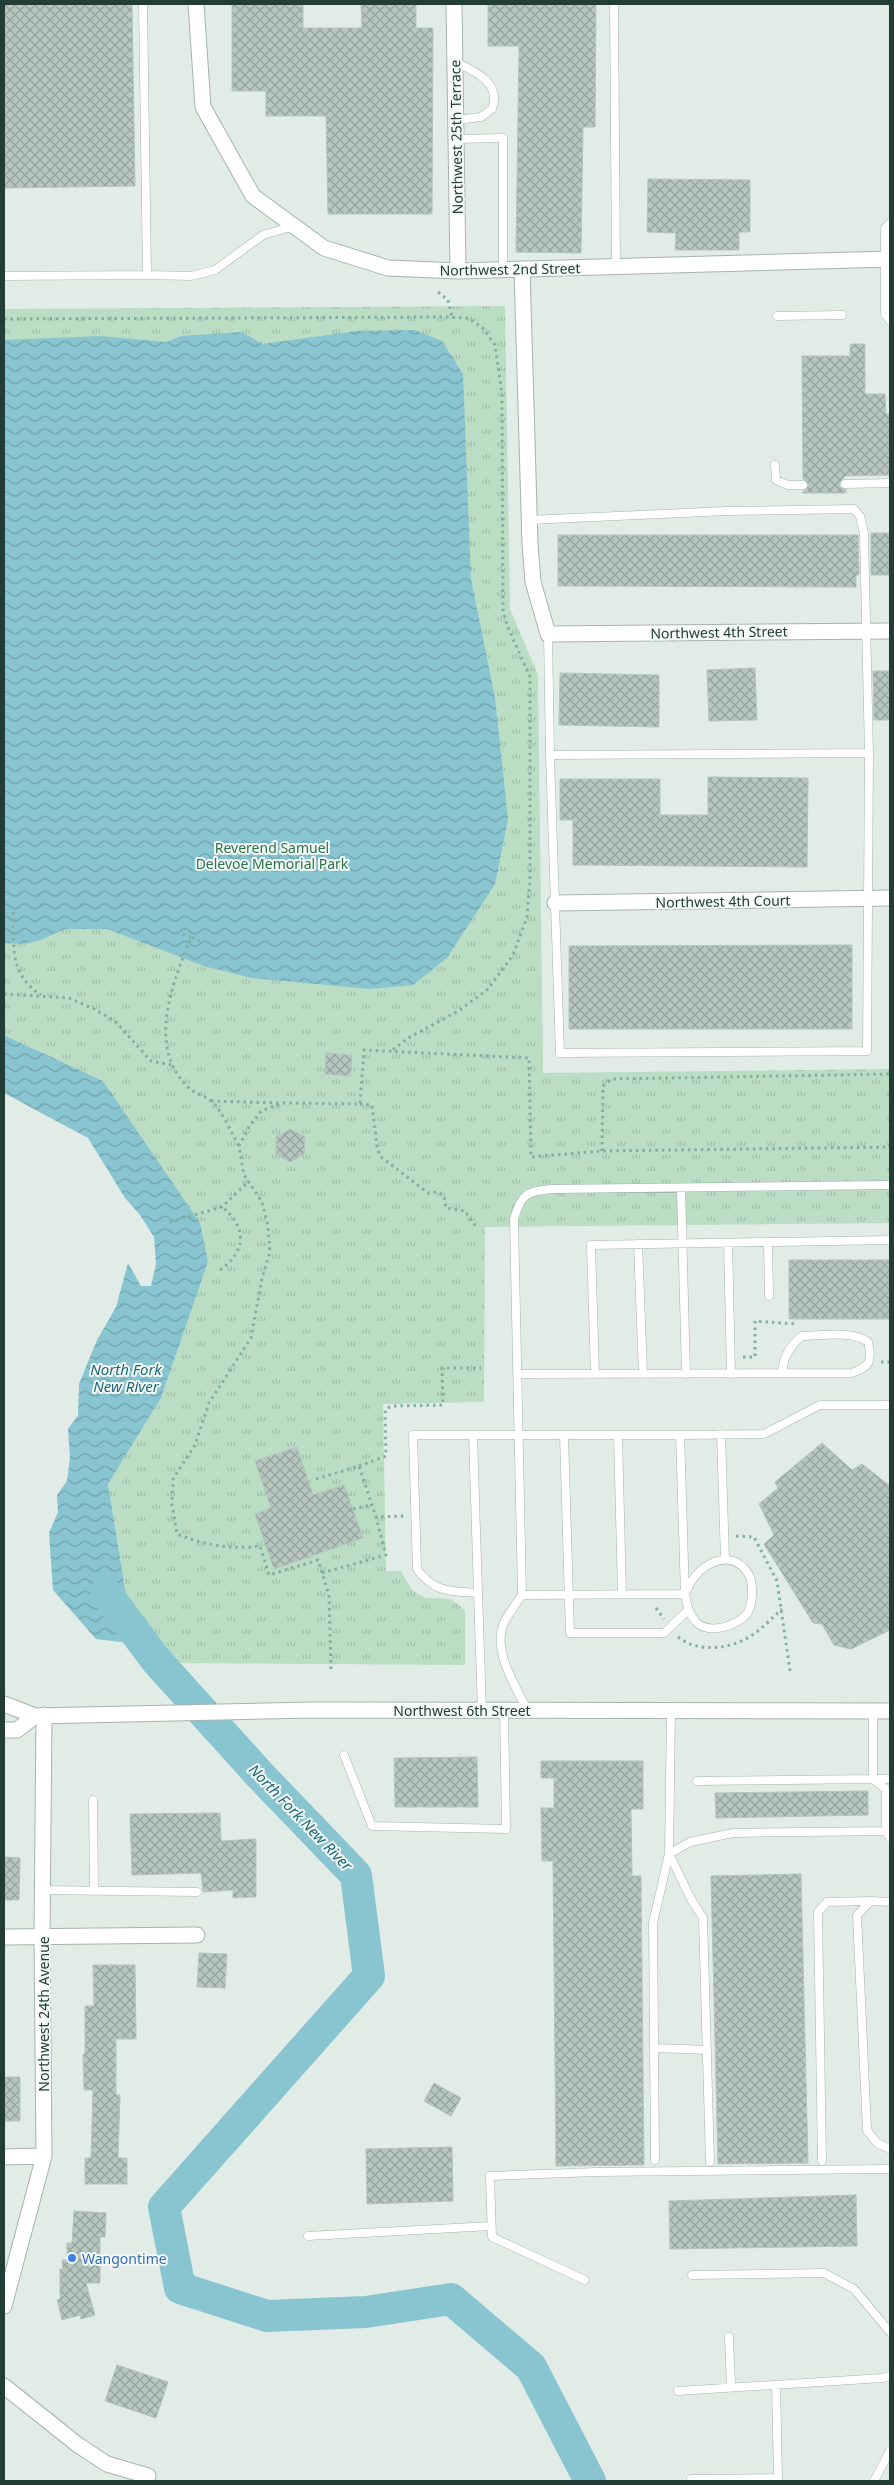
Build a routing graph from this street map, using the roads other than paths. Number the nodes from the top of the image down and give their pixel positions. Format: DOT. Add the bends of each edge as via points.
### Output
graph roads {
  1 [pos="143,4"];
  2 [pos="196,4"];
  3 [pos="454,4"];
  4 [pos="614,4"];
  5 [pos="455,62"];
  6 [pos="456,120"];
  7 [pos="456,139"];
  8 [pos="890,223"];
  9 [pos="294,226"];
  10 [pos="888,259"];
  11 [pos="616,267"];
  12 [pos="522,269"];
  13 [pos="503,270"];
  14 [pos="458,271"];
  15 [pos="147,275"];
  16 [pos="4,276"];
  17 [pos="888,288"];
  18 [pos="842,315"];
  19 [pos="777,316"];
  20 [pos="890,321"];
  21 [pos="775,465"];
  22 [pos="890,483"];
  23 [pos="846,484"];
  24 [pos="803,485"];
  25 [pos="529,520"];
  26 [pos="890,630"];
  27 [pos="867,631"];
  28 [pos="548,634"];
  29 [pos="869,753"];
  30 [pos="550,755"];
  31 [pos="868,898"];
  32 [pos="890,898"];
  33 [pos="555,903"];
  34 [pos="890,1185"];
  35 [pos="680,1188"];
  36 [pos="890,1240"];
  37 [pos="768,1242"];
  38 [pos="728,1243"];
  39 [pos="638,1244"];
  40 [pos="681,1244"];
  41 [pos="770,1296"];
  42 [pos="518,1374"];
  43 [pos="595,1374"];
  44 [pos="643,1374"];
  45 [pos="686,1374"];
  46 [pos="731,1374"];
  47 [pos="782,1374"];
  48 [pos="890,1405"];
  49 [pos="721,1434"];
  50 [pos="473,1435"];
  51 [pos="519,1435"];
  52 [pos="564,1435"];
  53 [pos="618,1435"];
  54 [pos="680,1435"];
  55 [pos="725,1559"];
  56 [pos="478,1593"];
  57 [pos="570,1594"];
  58 [pos="622,1594"];
  59 [pos="685,1594"];
  60 [pos="522,1595"];
  61 [pos="688,1610"];
  62 [pos="4,1704"];
  63 [pos="482,1710"];
  64 [pos="504,1710"];
  65 [pos="527,1710"];
  66 [pos="671,1711"];
  67 [pos="873,1711"];
  68 [pos="890,1711"];
  69 [pos="39,1716"];
  70 [pos="4,1730"];
  71 [pos="344,1755"];
  72 [pos="873,1779"];
  73 [pos="890,1779"];
  74 [pos="697,1781"];
  75 [pos="93,1800"];
  76 [pos="888,1834"];
  77 [pos="669,1854"];
  78 [pos="42,1890"];
  79 [pos="94,1891"];
  80 [pos="197,1892"];
  81 [pos="871,1901"];
  82 [pos="890,1902"];
  83 [pos="197,1935"];
  84 [pos="4,1937"];
  85 [pos="42,1937"];
  86 [pos="656,2048"];
  87 [pos="707,2050"];
  88 [pos="890,2149"];
  89 [pos="44,2156"];
  90 [pos="4,2157"];
  91 [pos="655,2160"];
  92 [pos="822,2161"];
  93 [pos="710,2162"];
  94 [pos="890,2170"];
  95 [pos="491,2226"];
  96 [pos="308,2236"];
  97 [pos="692,2275"];
  98 [pos="585,2280"];
  99 [pos="4,2306"];
  100 [pos="890,2332"];
  101 [pos="729,2337"];
  102 [pos="890,2376"];
  103 [pos="776,2385"];
  104 [pos="4,2386"];
  105 [pos="731,2388"];
  106 [pos="678,2391"];
  107 [pos="890,2451"];
  108 [pos="147,2479"];
  109 [pos="691,2479"];
  110 [pos="874,2481"];
  1 -- 15 [label="lane"];
  2 -- 9 [label="street, Northwest 2nd Street" via="203,107 252,196"];
  3 -- 5 [label="street, Northwest 25th Terrace"];
  4 -- 11 [label="lane"];
  5 -- 6 [label="street, Northwest 25th Terrace"];
  5 -- 6 [label="lane" via="486,79 493,97 492,109 485,116"];
  6 -- 7 [label="street, Northwest 25th Terrace"];
  7 -- 13 [label="lane" via="503,138"];
  7 -- 14 [label="street, Northwest 25th Terrace"];
  8 -- 10 [label="lane" via="885,228"];
  9 -- 14 [label="street, Northwest 2nd Street" via="324,248 388,268"];
  9 -- 15 [label="lane" via="263,235 215,270 191,276"];
  10 -- 11 [label="street, Northwest 2nd Street"];
  10 -- 17 [label="lane"];
  11 -- 12 [label="street, Northwest 2nd Street"];
  12 -- 13 [label="street, Northwest 2nd Street"];
  12 -- 25 [label="street"];
  13 -- 14 [label="street, Northwest 2nd Street"];
  15 -- 16 [label="lane"];
  17 -- 20 [label="lane" via="885,314"];
  18 -- 19 [label="lane"];
  21 -- 24 [label="lane" via="776,480 788,485"];
  22 -- 23 [label="lane"];
  25 -- 27 [label="lane" via="854,509 860,516 864,533"];
  25 -- 28 [label="street" via="533,582"];
  26 -- 27 [label="street, Northwest 4th Street"];
  27 -- 28 [label="street, Northwest 4th Street"];
  27 -- 29 [label="lane"];
  28 -- 30 [label="lane"];
  29 -- 30 [label="lane"];
  29 -- 31 [label="lane"];
  30 -- 33 [label="lane"];
  31 -- 32 [label="street, Northwest 4th Court"];
  31 -- 33 [label="street, Northwest 4th Court"];
  31 -- 33 [label="lane" via="867,1051 560,1053"];
  34 -- 35 [label="lane"];
  35 -- 40 [label="lane"];
  35 -- 42 [label="lane" via="532,1191 519,1202 514,1219"];
  36 -- 37 [label="lane"];
  37 -- 38 [label="lane"];
  37 -- 41 [label="lane"];
  38 -- 40 [label="lane"];
  38 -- 46 [label="lane"];
  39 -- 40 [label="lane"];
  39 -- 43 [label="lane" via="591,1246"];
  39 -- 44 [label="lane"];
  40 -- 45 [label="lane"];
  42 -- 43 [label="lane"];
  42 -- 51 [label="lane"];
  43 -- 44 [label="lane"];
  44 -- 45 [label="lane"];
  45 -- 46 [label="lane"];
  46 -- 47 [label="lane"];
  47 -- 47 [label="lane" via="851,1374 863,1370 869,1362 868,1342 851,1336 802,1336 782,1362"];
  48 -- 49 [label="lane" via="820,1405 764,1434"];
  49 -- 54 [label="lane"];
  49 -- 55 [label="lane"];
  50 -- 51 [label="lane"];
  50 -- 56 [label="lane"];
  50 -- 56 [label="lane" via="413,1435 417,1569 426,1582 445,1590"];
  51 -- 52 [label="lane"];
  51 -- 60 [label="lane"];
  52 -- 53 [label="lane"];
  52 -- 57 [label="lane"];
  53 -- 54 [label="lane"];
  53 -- 58 [label="lane"];
  54 -- 59 [label="lane"];
  55 -- 59 [label="lane" via="700,1570"];
  55 -- 61 [label="lane" via="736,1561 752,1582 748,1612 739,1621 725,1627 710,1627 697,1623"];
  56 -- 63 [label="lane"];
  57 -- 58 [label="lane"];
  57 -- 60 [label="lane"];
  57 -- 61 [label="lane" via="570,1633 664,1633"];
  58 -- 59 [label="lane"];
  59 -- 61 [label="lane"];
  60 -- 65 [label="lane" via="503,1625 501,1639 503,1658"];
  62 -- 69 [label="street, Northwest 6th Street"];
  63 -- 64 [label="street, Northwest 6th Street"];
  63 -- 69 [label="street, Northwest 6th Street"];
  64 -- 65 [label="street, Northwest 6th Street"];
  64 -- 71 [label="lane" via="506,1829 372,1826"];
  65 -- 66 [label="street, Northwest 6th Street"];
  66 -- 67 [label="street, Northwest 6th Street"];
  66 -- 77 [label="lane"];
  67 -- 68 [label="street, Northwest 6th Street"];
  67 -- 72 [label="lane"];
  69 -- 70 [label="street" via="17,1730"];
  69 -- 78 [label="street, Northwest 24th Avenue"];
  72 -- 73 [label="lane"];
  72 -- 74 [label="lane"];
  72 -- 76 [label="lane" via="886,1789"];
  75 -- 79 [label="lane"];
  76 -- 77 [label="lane" via="733,1833 690,1842"];
  77 -- 86 [label="lane" via="653,1923"];
  77 -- 87 [label="lane" via="703,1918"];
  78 -- 79 [label="lane"];
  78 -- 85 [label="street, Northwest 24th Avenue"];
  79 -- 80 [label="lane"];
  81 -- 82 [label="lane"];
  81 -- 88 [label="lane" via="857,1915 868,2130 877,2143"];
  81 -- 92 [label="lane" via="827,1902 818,1912"];
  83 -- 85 [label="street"];
  84 -- 85 [label="street"];
  85 -- 89 [label="street, Northwest 24th Avenue"];
  86 -- 87 [label="lane"];
  86 -- 91 [label="lane"];
  87 -- 93 [label="lane"];
  89 -- 90 [label="street"];
  89 -- 99 [label="street, Northwest 24th Avenue"];
  94 -- 95 [label="lane" via="490,2176"];
  95 -- 96 [label="lane"];
  95 -- 98 [label="lane" via="492,2237"];
  97 -- 100 [label="lane" via="824,2273 854,2289"];
  101 -- 105 [label="lane"];
  102 -- 103 [label="lane"];
  103 -- 105 [label="lane"];
  103 -- 109 [label="lane" via="778,2478"];
  104 -- 108 [label="street" via="107,2464"];
  105 -- 106 [label="lane"];
  107 -- 110 [label="lane"];
}
